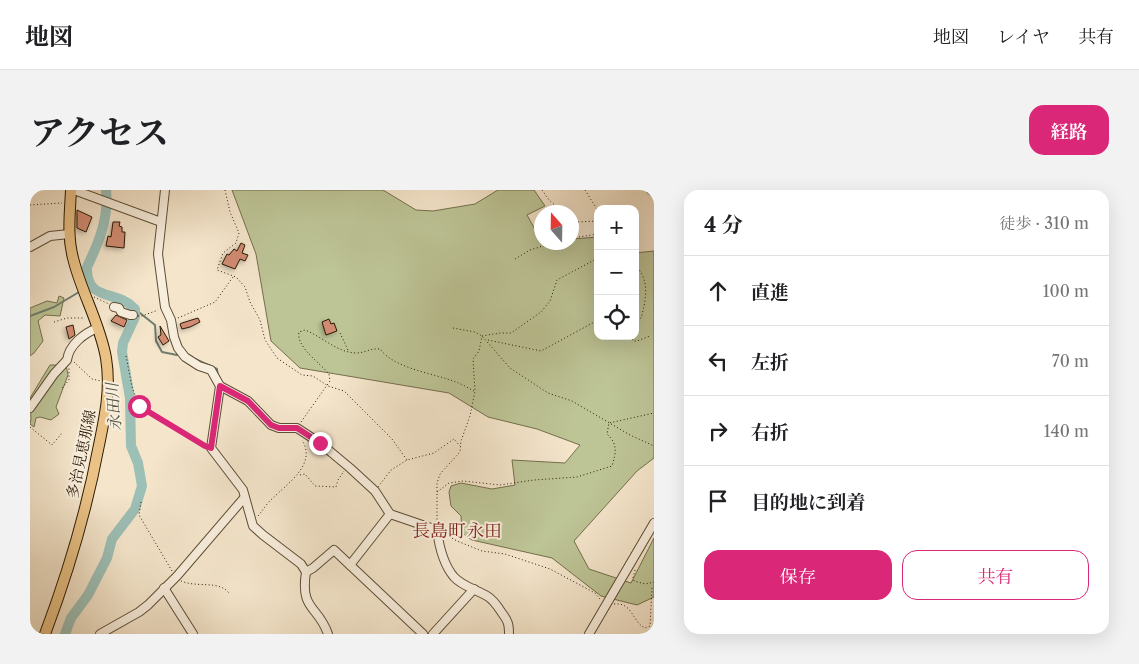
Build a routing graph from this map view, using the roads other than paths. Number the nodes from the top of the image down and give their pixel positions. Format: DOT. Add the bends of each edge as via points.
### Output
graph roads {
  1 [pos="72,190"];
  2 [pos="165,190"];
  3 [pos="161,222"];
  4 [pos="69,234"];
  5 [pos="30,246"];
  6 [pos="114,307"];
  7 [pos="136,315"];
  8 [pos="98,328"];
  9 [pos="220,386"];
  10 [pos="30,408"];
  11 [pos="244,498"];
  12 [pos="390,514"];
  13 [pos="654,523"];
  14 [pos="350,564"];
  15 [pos="306,572"];
  16 [pos="164,588"];
  17 [pos="474,589"];
  18 [pos="45,634"];
  19 [pos="100,634"];
  20 [pos="193,634"];
  21 [pos="328,634"];
  22 [pos="423,634"];
  23 [pos="433,634"];
  24 [pos="509,634"];
  25 [pos="589,634"];
  1 -- 3 [label="street"];
  1 -- 4 [label="main road, 多治見恵那線"];
  2 -- 3 [label="street"];
  3 -- 9 [label="street" via="158,254 174,337 185,357 211,370"];
  4 -- 5 [label="street" via="50,236"];
  4 -- 8 [label="main road, 多治見恵那線" via="73,260"];
  6 -- 7 [label="street"];
  8 -- 10 [label="street" via="88,331 76,342 67,360"];
  8 -- 18 [label="main road, 多治見恵那線" via="106,360 106,413 89,495"];
  9 -- 11 [label="street" via="211,448 239,483"];
  9 -- 12 [label="street" via="248,401 271,425 299,428 375,491"];
  11 -- 15 [label="street" via="253,526 301,564"];
  11 -- 16 [label="street"];
  12 -- 14 [label="street"];
  12 -- 17 [label="street" via="437,530 446,565 458,581"];
  13 -- 25 [label="street"];
  14 -- 15 [label="street" via="334,550"];
  14 -- 22 [label="street"];
  15 -- 21 [label="street" via="306,600"];
  16 -- 19 [label="street" via="139,612"];
  16 -- 20 [label="street"];
  17 -- 23 [label="street"];
  17 -- 24 [label="street" via="495,603 510,623"];
}
